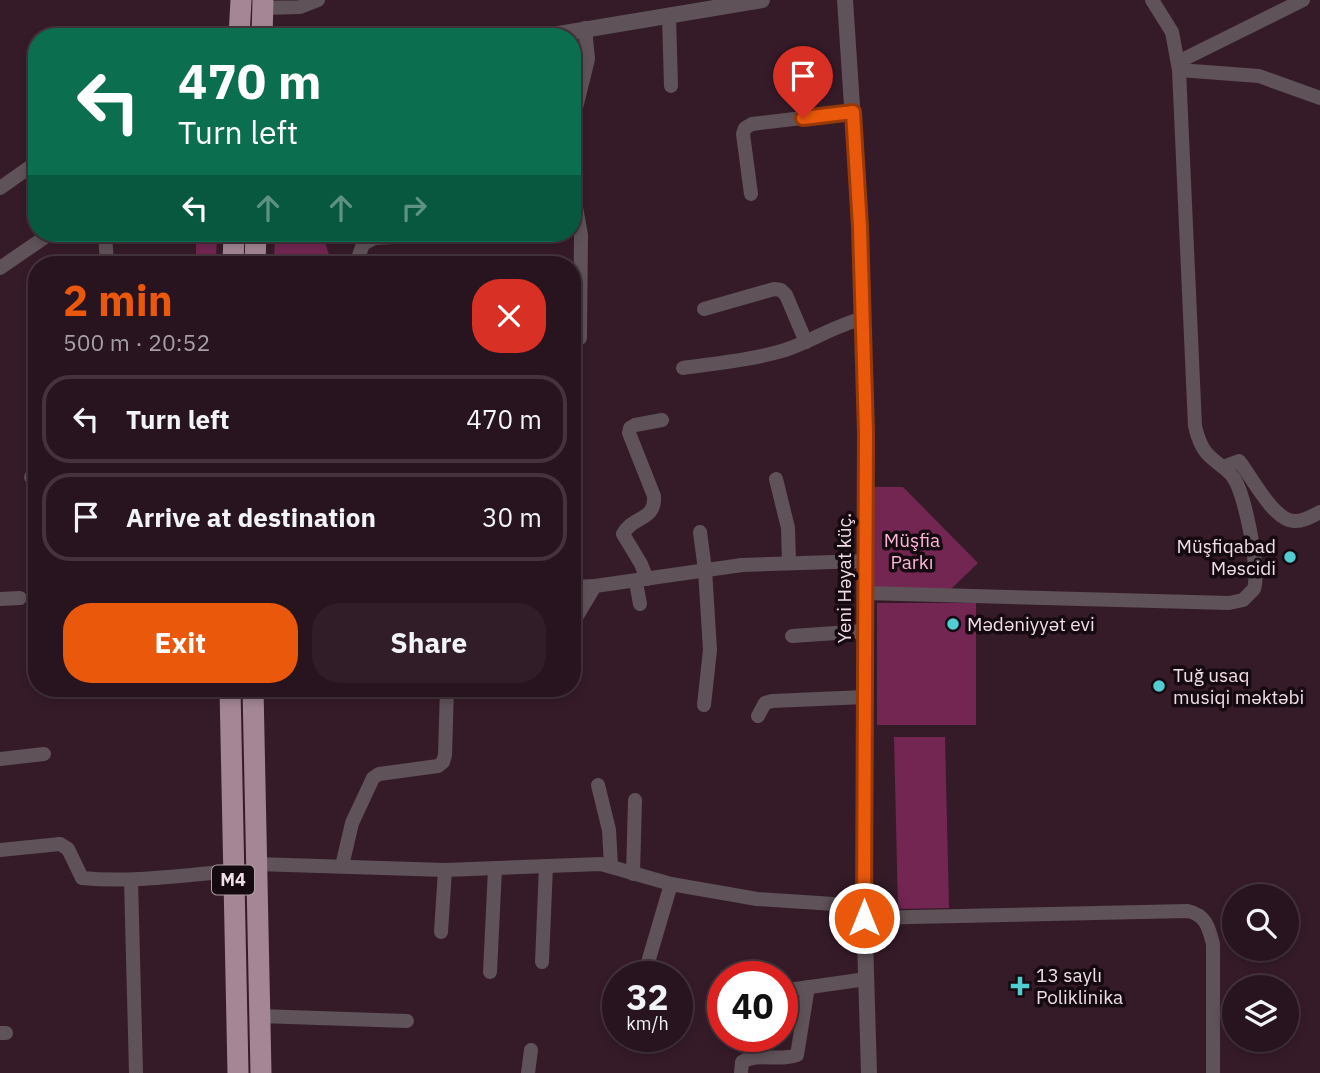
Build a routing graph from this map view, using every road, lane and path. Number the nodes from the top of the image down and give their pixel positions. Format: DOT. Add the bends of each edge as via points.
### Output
graph roads {
  1 [pos="241,0"];
  2 [pos="318,0"];
  3 [pos="762,0"];
  4 [pos="845,0"];
  5 [pos="1152,0"];
  6 [pos="1303,0"];
  7 [pos="263,4"];
  8 [pos="692,6"];
  9 [pos="669,16"];
  10 [pos="239,28"];
  11 [pos="262,28"];
  12 [pos="585,28"];
  13 [pos="581,29"];
  14 [pos="1179,66"];
  15 [pos="671,86"];
  16 [pos="581,87"];
  17 [pos="1320,98"];
  18 [pos="853,112"];
  19 [pos="28,168"];
  20 [pos="0,188"];
  21 [pos="751,194"];
  22 [pos="581,230"];
  23 [pos="38,242"];
  24 [pos="0,268"];
  25 [pos="581,286"];
  26 [pos="704,309"];
  27 [pos="861,319"];
  28 [pos="806,342"];
  29 [pos="683,368"];
  30 [pos="662,420"];
  31 [pos="1223,467"];
  32 [pos="776,479"];
  33 [pos="1320,512"];
  34 [pos="700,531"];
  35 [pos="865,561"];
  36 [pos="789,563"];
  37 [pos="705,570"];
  38 [pos="641,580"];
  39 [pos="595,586"];
  40 [pos="581,587"];
  41 [pos="866,593"];
  42 [pos="20,598"];
  43 [pos="0,599"];
  44 [pos="640,604"];
  45 [pos="581,609"];
  46 [pos="865,631"];
  47 [pos="792,636"];
  48 [pos="230,697"];
  49 [pos="253,697"];
  50 [pos="447,697"];
  51 [pos="865,697"];
  52 [pos="704,705"];
  53 [pos="758,716"];
  54 [pos="44,754"];
  55 [pos="0,759"];
  56 [pos="598,785"];
  57 [pos="635,800"];
  58 [pos="0,850"];
  59 [pos="256,864"];
  60 [pos="342,866"];
  61 [pos="547,866"];
  62 [pos="611,866"];
  63 [pos="495,869"];
  64 [pos="445,870"];
  65 [pos="233,871"];
  66 [pos="633,874"];
  67 [pos="131,880"];
  68 [pos="671,884"];
  69 [pos="864,912"];
  70 [pos="441,932"];
  71 [pos="648,961"];
  72 [pos="542,962"];
  73 [pos="490,972"];
  74 [pos="866,979"];
  75 [pos="808,986"];
  76 [pos="798,988"];
  77 [pos="259,1016"];
  78 [pos="407,1021"];
  79 [pos="531,1050"];
  80 [pos="136,1073"];
  81 [pos="238,1073"];
  82 [pos="261,1073"];
  83 [pos="528,1073"];
  84 [pos="741,1073"];
  85 [pos="869,1073"];
  86 [pos="1213,1073"];
  1 -- 10 [label="highway"];
  2 -- 7 [label="street" via="300,7"];
  3 -- 8 [label="street"];
  4 -- 18 [label="street, Yeni Həyat küç."];
  5 -- 14 [label="street" via="1172,32"];
  6 -- 14 [label="street"];
  7 -- 11 [label="highway"];
  8 -- 9 [label="street"];
  9 -- 12 [label="street"];
  9 -- 15 [label="street"];
  12 -- 13 [label="street"];
  12 -- 16 [label="street" via="588,58"];
  14 -- 17 [label="street" via="1259,76"];
  14 -- 31 [label="street" via="1194,417 1200,442"];
  18 -- 21 [label="street" via="745,128"];
  18 -- 27 [label="street, Yeni Həyat küç."];
  19 -- 20 [label="street"];
  22 -- 25 [label="street"];
  23 -- 24 [label="street"];
  26 -- 28 [label="street" via="781,290"];
  27 -- 28 [label="street"];
  27 -- 35 [label="street, Yeni Həyat küç."];
  28 -- 29 [label="street" via="740,361"];
  30 -- 38 [label="street" via="635,425 629,433 654,496 652,512 623,534 641,564"];
  31 -- 33 [label="street" via="1239,461 1283,518 1294,522"];
  31 -- 41 [label="street" via="1243,500 1256,572 1254,589 1243,600"];
  32 -- 36 [label="street" via="788,528"];
  34 -- 37 [label="street"];
  35 -- 36 [label="street"];
  35 -- 41 [label="street, Yeni Həyat küç."];
  36 -- 37 [label="street"];
  37 -- 38 [label="street"];
  37 -- 52 [label="street" via="710,650"];
  38 -- 39 [label="street"];
  38 -- 44 [label="street"];
  39 -- 40 [label="street"];
  39 -- 45 [label="street"];
  41 -- 46 [label="street, Yeni Həyat küç."];
  42 -- 43 [label="street"];
  46 -- 47 [label="street"];
  46 -- 51 [label="street, Yeni Həyat küç."];
  48 -- 65 [label="highway, M4"];
  49 -- 59 [label="highway, M4"];
  50 -- 60 [label="street" via="443,762 373,778 352,823"];
  51 -- 53 [label="street" via="772,701 765,703"];
  51 -- 69 [label="street, Yeni Həyat küç."];
  54 -- 55 [label="street"];
  56 -- 62 [label="street" via="609,830"];
  57 -- 66 [label="street"];
  58 -- 67 [label="street" via="60,844 68,849 82,878"];
  59 -- 60 [label="street"];
  59 -- 77 [label="highway, M4"];
  60 -- 64 [label="street"];
  61 -- 62 [label="street"];
  61 -- 63 [label="street"];
  61 -- 72 [label="street"];
  62 -- 66 [label="street"];
  63 -- 64 [label="street"];
  63 -- 73 [label="street"];
  64 -- 70 [label="street"];
  65 -- 67 [label="street"];
  65 -- 81 [label="highway, M4"];
  66 -- 68 [label="street"];
  67 -- 80 [label="street"];
  68 -- 69 [label="street"];
  68 -- 71 [label="street"];
  69 -- 74 [label="street, Yeni Həyat küç."];
  69 -- 86 [label="street" via="1198,913 1209,927 1213,944"];
  74 -- 75 [label="street"];
  74 -- 85 [label="street, Yeni Həyat küç."];
  75 -- 76 [label="street"];
  75 -- 84 [label="street" via="797,1055 750,1057 742,1062"];
  77 -- 78 [label="street"];
  77 -- 82 [label="highway, M4"];
  79 -- 83 [label="street"];
}
